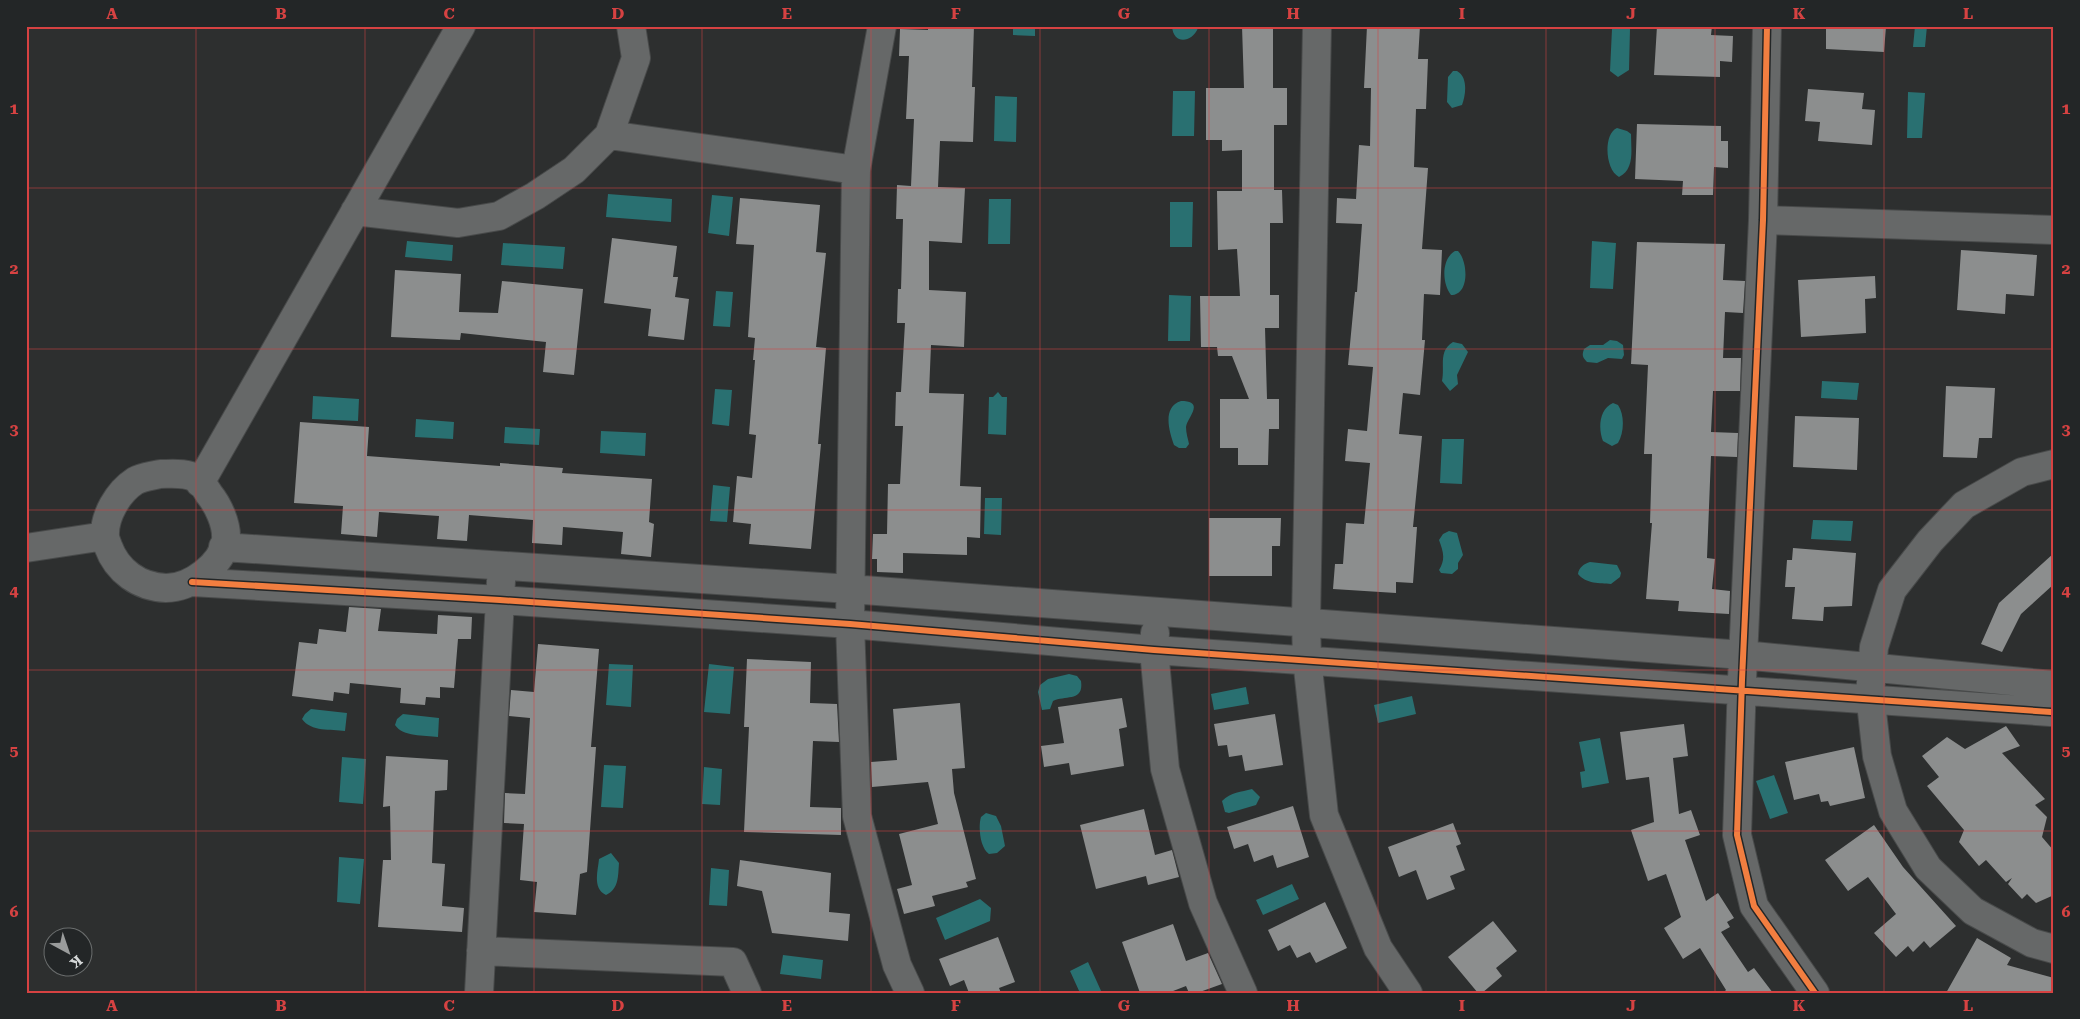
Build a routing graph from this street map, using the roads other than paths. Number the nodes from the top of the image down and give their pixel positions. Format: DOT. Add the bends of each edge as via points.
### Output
graph roads {
  1 [pos="460,26"];
  2 [pos="631,26"];
  3 [pos="882,26"];
  4 [pos="1317,26"];
  5 [pos="1767,26"];
  6 [pos="609,135"];
  7 [pos="856,170"];
  8 [pos="355,211"];
  9 [pos="1763,220"];
  10 [pos="2054,230"];
  11 [pos="2054,464"];
  12 [pos="200,483"];
  13 [pos="104,536"];
  14 [pos="223,547"];
  15 [pos="26,548"];
  16 [pos="501,564"];
  17 [pos="192,582"];
  18 [pos="850,589"];
  19 [pos="500,600"];
  20 [pos="1156,611"];
  21 [pos="1306,622"];
  22 [pos="850,624"];
  23 [pos="1154,650"];
  24 [pos="1743,655"];
  25 [pos="1307,659"];
  26 [pos="1872,669"];
  27 [pos="2053,684"];
  28 [pos="1741,691"];
  29 [pos="1870,699"];
  30 [pos="2052,717"];
  31 [pos="2054,949"];
  32 [pos="481,951"];
  33 [pos="479,993"];
  34 [pos="747,993"];
  35 [pos="910,993"];
  36 [pos="1243,993"];
  37 [pos="1408,993"];
  38 [pos="1815,993"];
  1 -- 8 [label="street"];
  2 -- 6 [label="street" via="636,58"];
  3 -- 7 [label="street"];
  4 -- 21 [label="street"];
  5 -- 9 [label="street"];
  6 -- 7 [label="street"];
  6 -- 8 [label="street" via="574,170 499,216 458,223"];
  7 -- 18 [label="street"];
  8 -- 12 [label="street"];
  9 -- 10 [label="street"];
  9 -- 24 [label="street"];
  11 -- 26 [label="street" via="2022,472 1964,505 1930,541 1892,590 1874,647"];
  12 -- 13 [label="street" via="198,479 180,474 160,474 136,481 117,496"];
  12 -- 14 [label="street" via="219,507 226,539"];
  13 -- 15 [label="street"];
  13 -- 17 [label="street" via="112,558 126,574 146,584 166,588"];
  14 -- 16 [label="street"];
  14 -- 17 [label="street" via="205,573"];
  16 -- 18 [label="street"];
  16 -- 19 [label="street"];
  17 -- 19 [label="street"];
  18 -- 20 [label="street"];
  18 -- 22 [label="street"];
  19 -- 22 [label="street"];
  19 -- 32 [label="street"];
  20 -- 21 [label="street"];
  20 -- 23 [label="street"];
  21 -- 24 [label="street"];
  21 -- 25 [label="street"];
  22 -- 23 [label="street"];
  22 -- 35 [label="street" via="857,816 897,965"];
  23 -- 25 [label="street"];
  23 -- 36 [label="street" via="1165,769 1203,903"];
  24 -- 26 [label="street"];
  24 -- 28 [label="street"];
  25 -- 28 [label="street"];
  25 -- 37 [label="street" via="1324,815 1378,948"];
  26 -- 27 [label="street"];
  26 -- 29 [label="street"];
  27 -- 30 [label="street"];
  28 -- 29 [label="street"];
  28 -- 38 [label="street" via="1737,835 1754,906"];
  29 -- 30 [label="street"];
  29 -- 31 [label="street" via="1877,756 1892,811 1928,868 1973,911 2032,943"];
  32 -- 33 [label="street"];
  32 -- 34 [label="street" via="733,962"];
}
